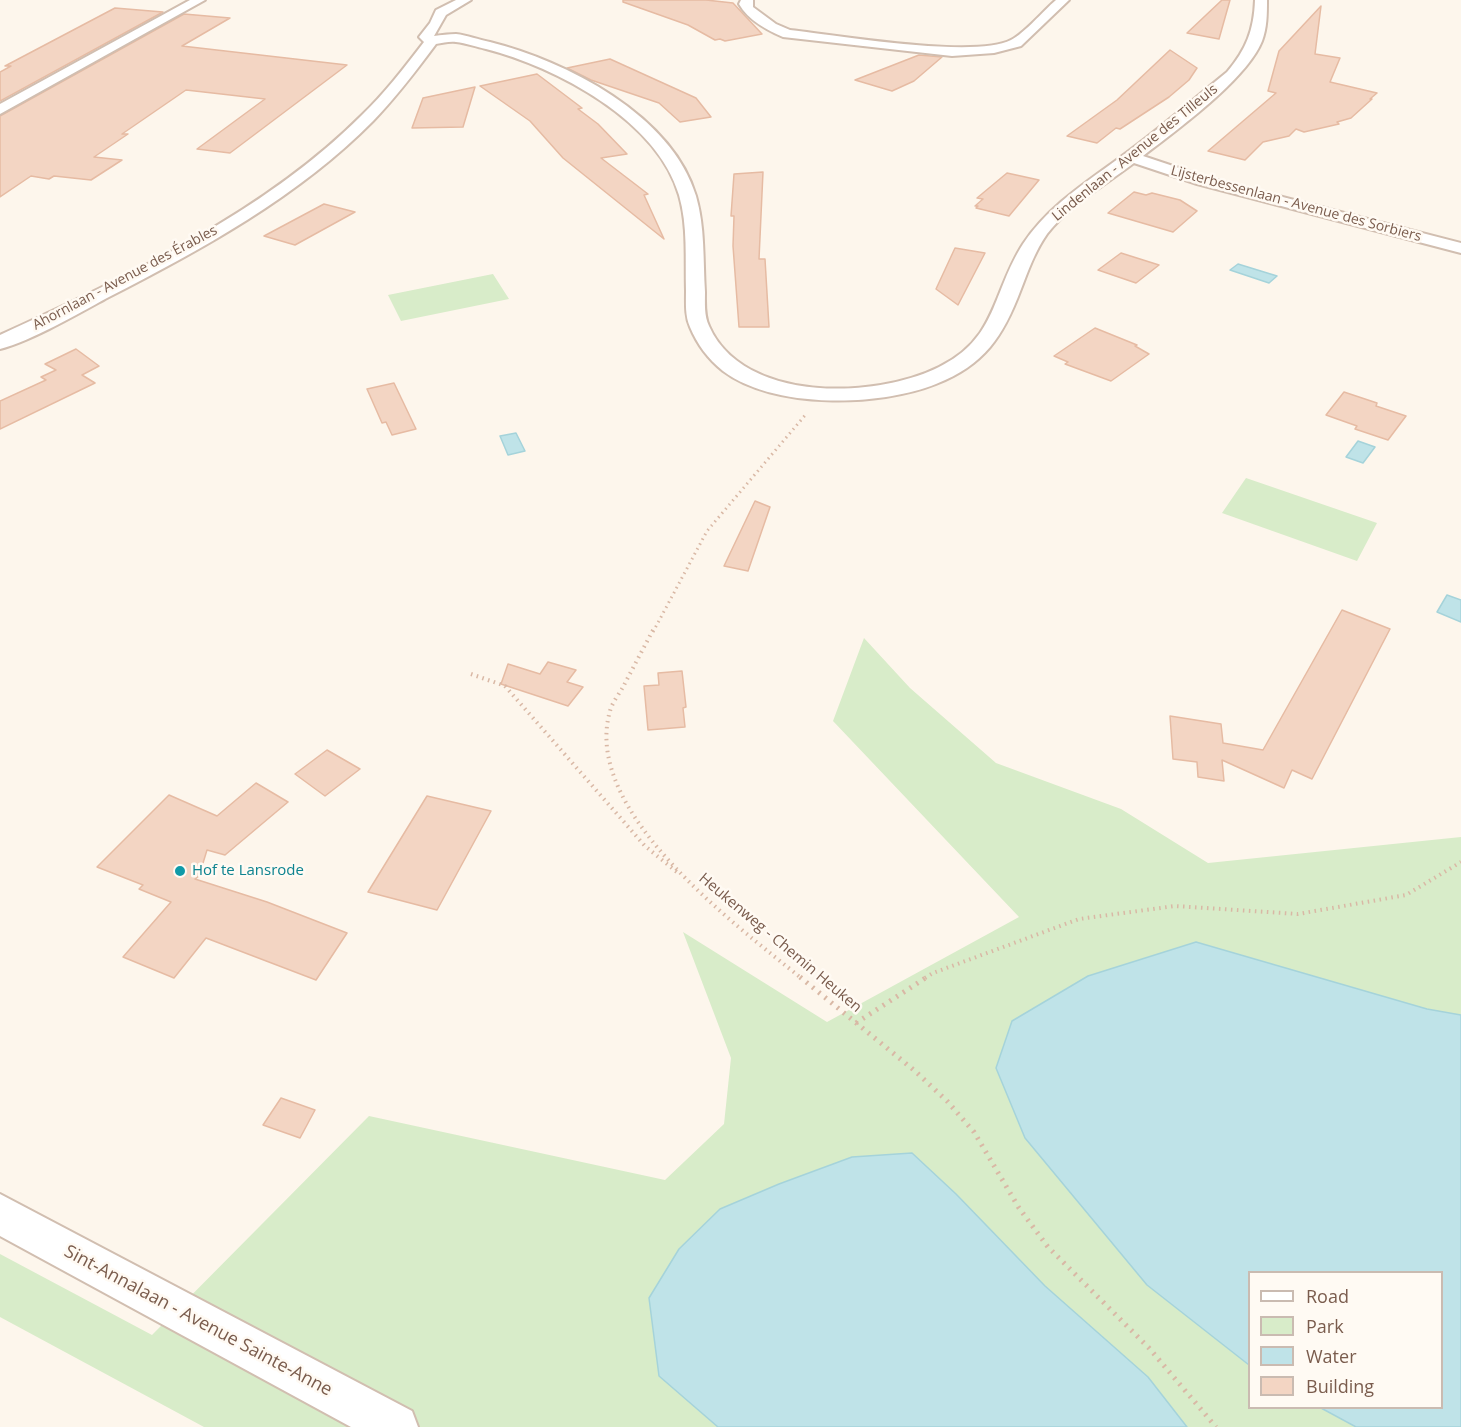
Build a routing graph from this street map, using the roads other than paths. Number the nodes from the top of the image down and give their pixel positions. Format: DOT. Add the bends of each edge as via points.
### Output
graph roads {
  1 [pos="199,0"];
  2 [pos="747,0"];
  3 [pos="1063,0"];
  4 [pos="1261,0"];
  5 [pos="452,16"];
  6 [pos="431,36"];
  7 [pos="0,110"];
  8 [pos="1132,157"];
  9 [pos="1461,248"];
  10 [pos="0,343"];
  11 [pos="0,1214"];
  12 [pos="396,1427"];
  1 -- 7 [label="street"];
  2 -- 3 [label="street" via="748,9 778,32 952,52 1016,43"];
  4 -- 8 [label="street, Lindenlaan - Avenue des Tilleuls" via="1261,26 1244,62"];
  5 -- 6 [label="street"];
  5 -- 6 [label="street, Ahornlaan - Avenue des Érables"];
  5 -- 8 [label="street, Lindenlaan - Avenue des Tilleuls" via="530,59 586,83 644,129 675,166 693,211 697,321 704,339 736,370 793,391 902,388 965,360 987,341 1040,231 1061,210"];
  6 -- 10 [label="street, Ahornlaan - Avenue des Érables" via="403,79 357,129 321,160 208,235 134,277"];
  8 -- 9 [label="street, Lijsterbessenlaan - Avenue des Sorbiers" via="1203,181"];
  11 -- 12 [label="street, Sint-Annalaan - Avenue Sainte-Anne"];
}
